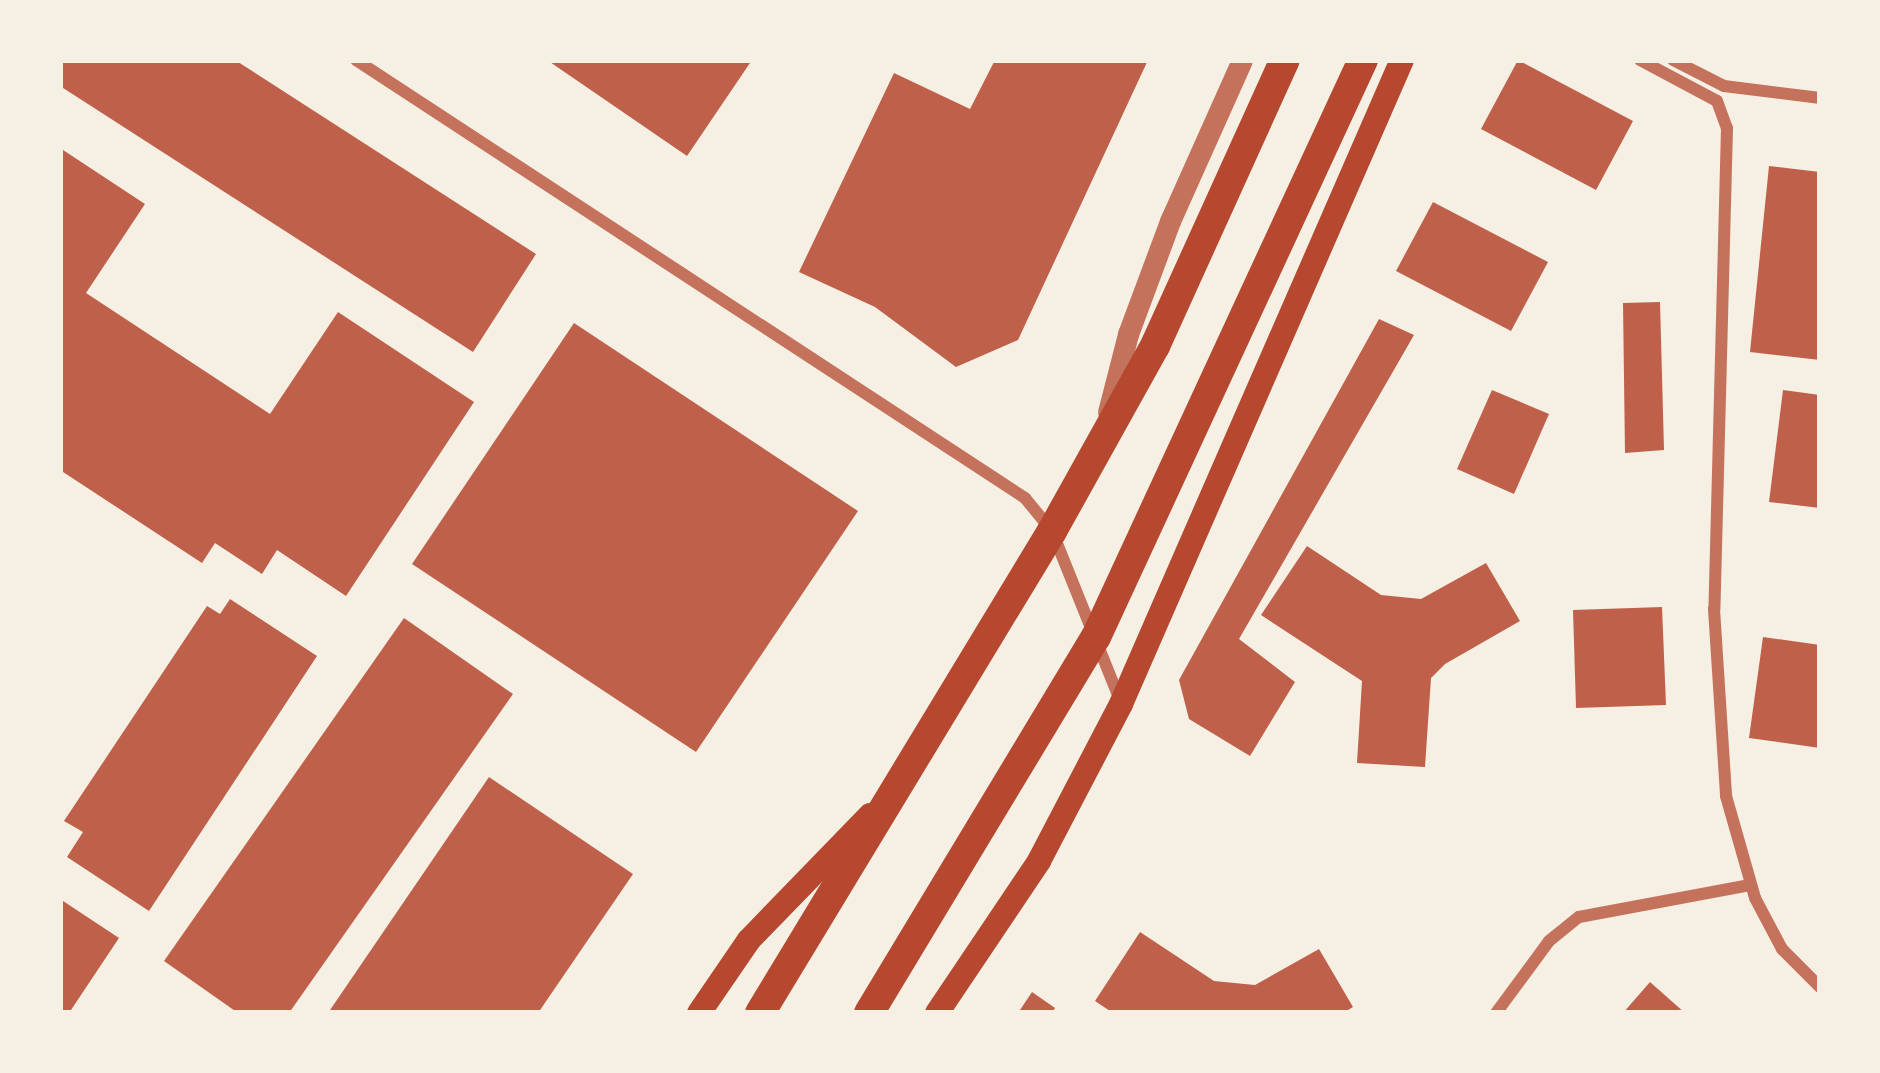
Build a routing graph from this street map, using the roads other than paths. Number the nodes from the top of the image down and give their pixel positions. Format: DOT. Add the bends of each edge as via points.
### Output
graph roads {
  1 [pos="356,60"];
  2 [pos="1242,60"];
  3 [pos="1285,60"];
  4 [pos="1363,60"];
  5 [pos="1402,60"];
  6 [pos="1640,60"];
  7 [pos="1673,60"];
  8 [pos="1820,98"];
  9 [pos="1100,446"];
  10 [pos="1052,531"];
  11 [pos="1096,637"];
  12 [pos="1121,704"];
  13 [pos="885,801"];
  14 [pos="1750,885"];
  15 [pos="1820,987"];
  16 [pos="698,1013"];
  17 [pos="760,1013"];
  18 [pos="868,1013"];
  19 [pos="937,1013"];
  20 [pos="1496,1013"];
  1 -- 10 [label="street" via="1025,497"];
  2 -- 9 [label="street" via="1127,334"];
  3 -- 9 [label="main road" via="1155,346"];
  4 -- 11 [label="main road"];
  5 -- 12 [label="main road"];
  6 -- 14 [label="street" via="1717,101 1727,128 1714,609 1726,796"];
  7 -- 8 [label="street" via="1724,86"];
  9 -- 10 [label="main road"];
  10 -- 11 [label="street"];
  10 -- 13 [label="main road"];
  11 -- 12 [label="street"];
  11 -- 18 [label="main road"];
  12 -- 19 [label="main road" via="1039,861"];
  13 -- 16 [label="main road" via="749,940"];
  13 -- 17 [label="main road"];
  14 -- 15 [label="street" via="1782,949"];
  14 -- 20 [label="street" via="1580,917 1549,941"];
}
